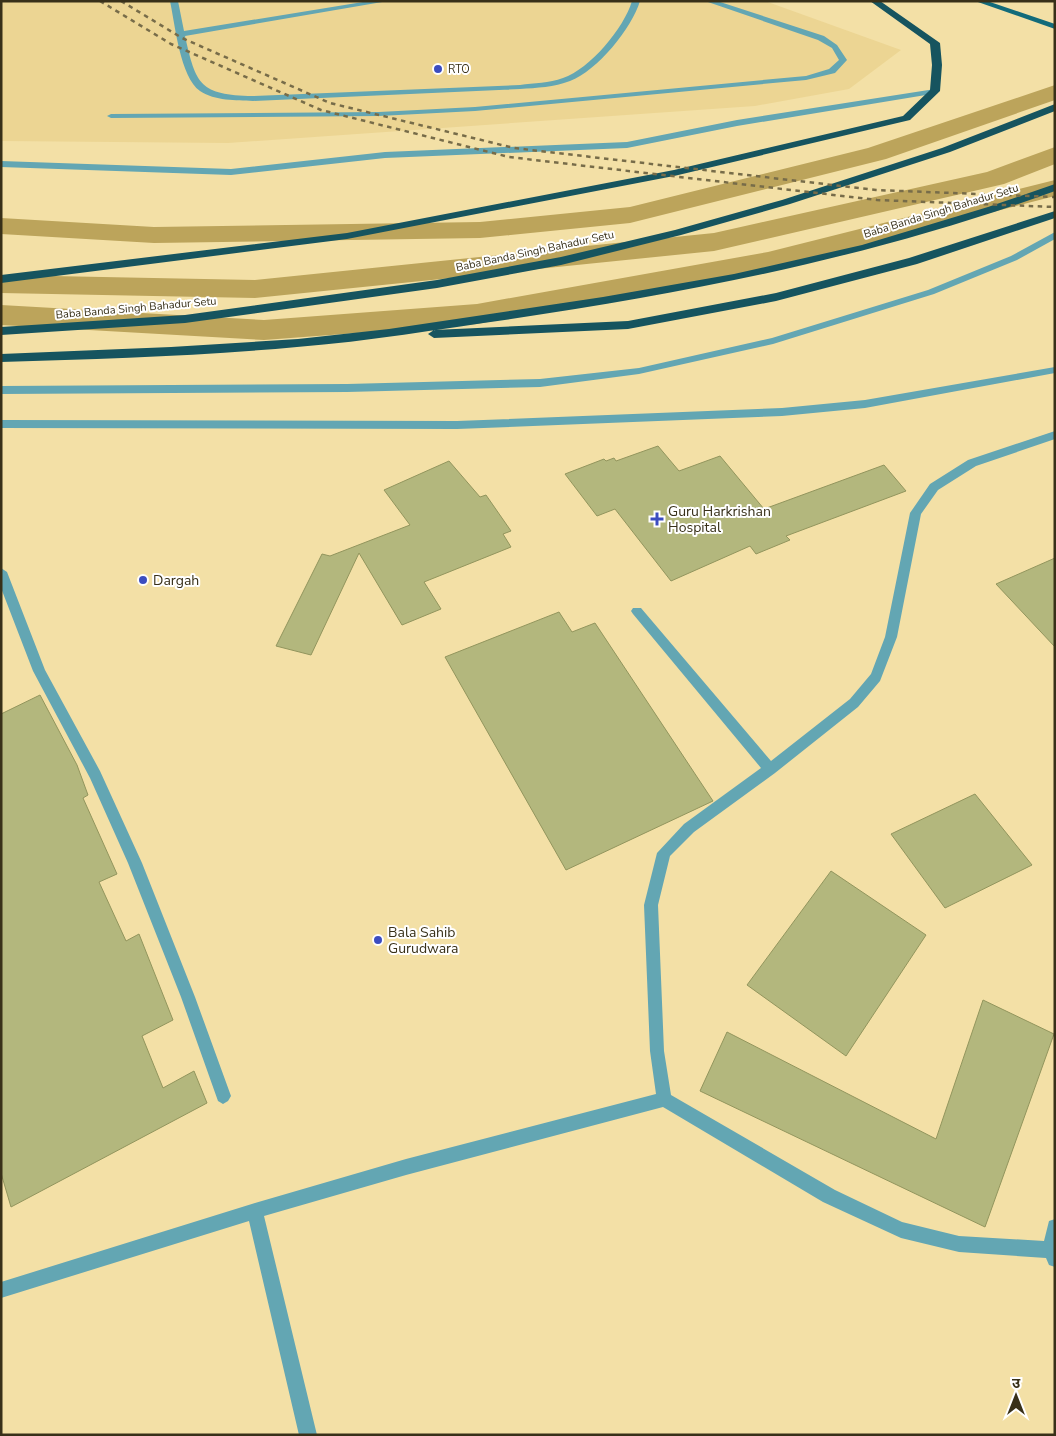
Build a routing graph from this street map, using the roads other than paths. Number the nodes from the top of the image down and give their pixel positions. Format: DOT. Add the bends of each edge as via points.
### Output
graph roads {
  1 [pos="174,1"];
  2 [pos="384,1"];
  3 [pos="636,1"];
  4 [pos="709,1"];
  5 [pos="874,1"];
  6 [pos="979,1"];
  7 [pos="1055,27"];
  8 [pos="182,34"];
  9 [pos="935,91"];
  10 [pos="1055,107"];
  11 [pos="111,116"];
  12 [pos="1,164"];
  13 [pos="1055,187"];
  14 [pos="1055,214"];
  15 [pos="1055,235"];
  16 [pos="1,280"];
  17 [pos="1,331"];
  18 [pos="340,339"];
  19 [pos="1,358"];
  20 [pos="1055,370"];
  21 [pos="1,390"];
  22 [pos="1,424"];
  23 [pos="1055,435"];
  24 [pos="1,572"];
  25 [pos="637,611"];
  26 [pos="770,769"];
  27 [pos="223,1096"];
  28 [pos="664,1099"];
  29 [pos="254,1211"];
  30 [pos="1055,1227"];
  31 [pos="1053,1254"];
  32 [pos="2,1288"];
  33 [pos="308,1435"];
  1 -- 8 [label="street"];
  2 -- 8 [label="street"];
  3 -- 8 [label="street" via="631,14 605,50 584,69 559,81 520,87 234,97 201,88 190,75"];
  4 -- 11 [label="street" via="833,44 841,52 843,60 840,67 827,74 806,78 475,109 379,114"];
  5 -- 9 [label="highway" via="935,43"];
  6 -- 7 [label="main road"];
  9 -- 12 [label="street" via="627,144 375,156 231,172"];
  9 -- 16 [label="highway" via="906,118 674,172 347,236"];
  10 -- 17 [label="highway, Baba Banda Singh Bahadur Setu" via="946,150 786,202 561,261 437,284 185,319"];
  13 -- 18 [label="highway, Baba Banda Singh Bahadur Setu" via="1003,207 856,249 743,276 614,300"];
  14 -- 18 [label="highway" via="913,261 776,297 628,325"];
  15 -- 21 [label="street" via="1014,258 931,292 773,342 639,371 540,383"];
  18 -- 19 [label="highway, Baba Banda Singh Bahadur Setu" via="190,350"];
  20 -- 22 [label="street" via="865,404 782,412 457,425"];
  23 -- 26 [label="street" via="972,463 934,487 916,513 891,637 876,677 854,703"];
  24 -- 27 [label="street" via="39,671 95,776 135,863"];
  25 -- 26 [label="street"];
  26 -- 28 [label="street" via="689,828 664,853 651,905 657,1051"];
  28 -- 29 [label="street"];
  28 -- 31 [label="street" via="829,1196 901,1230 959,1244"];
  29 -- 32 [label="street"];
  29 -- 33 [label="street"];
  30 -- 31 [label="street"];
}
